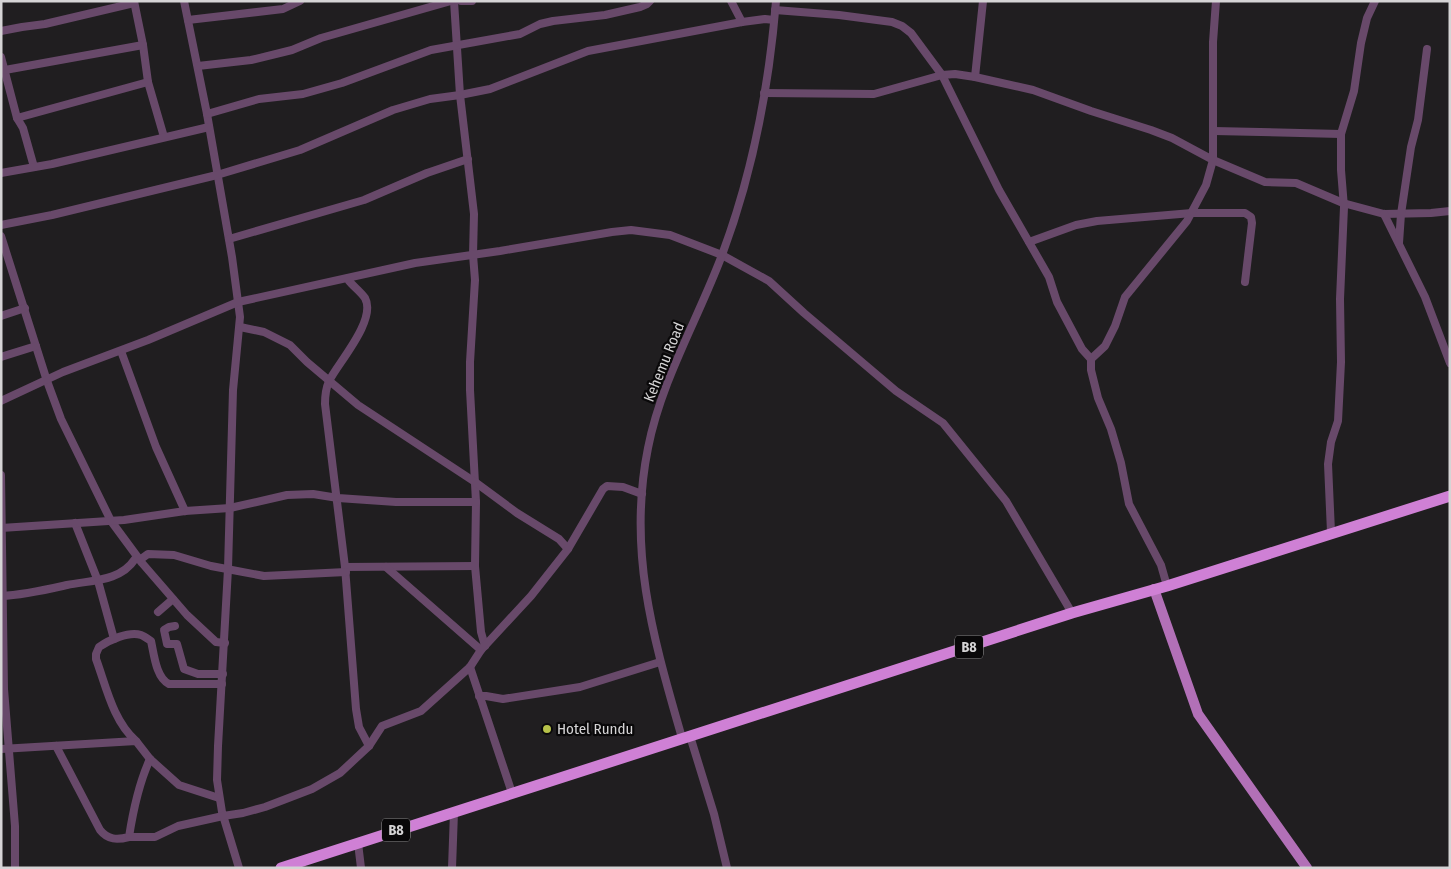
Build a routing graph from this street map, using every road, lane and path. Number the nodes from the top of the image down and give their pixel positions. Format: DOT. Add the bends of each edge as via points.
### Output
graph roads {
  1 [pos="184,1"];
  2 [pos="300,1"];
  3 [pos="451,1"];
  4 [pos="454,1"];
  5 [pos="461,1"];
  6 [pos="472,1"];
  7 [pos="650,1"];
  8 [pos="731,1"];
  9 [pos="983,1"];
  10 [pos="1216,1"];
  11 [pos="1375,1"];
  12 [pos="134,2"];
  13 [pos="775,6"];
  14 [pos="188,20"];
  15 [pos="774,20"];
  16 [pos="742,22"];
  17 [pos="1,31"];
  18 [pos="143,45"];
  19 [pos="458,46"];
  20 [pos="1428,49"];
  21 [pos="1,57"];
  22 [pos="198,66"];
  23 [pos="5,70"];
  24 [pos="942,75"];
  25 [pos="975,77"];
  26 [pos="148,82"];
  27 [pos="764,93"];
  28 [pos="460,95"];
  29 [pos="207,114"];
  30 [pos="17,118"];
  31 [pos="209,127"];
  32 [pos="1214,131"];
  33 [pos="1341,134"];
  34 [pos="164,137"];
  35 [pos="468,159"];
  36 [pos="1213,160"];
  37 [pos="34,167"];
  38 [pos="1,173"];
  39 [pos="217,175"];
  40 [pos="1344,203"];
  41 [pos="1450,211"];
  42 [pos="1192,214"];
  43 [pos="1384,214"];
  44 [pos="1401,214"];
  45 [pos="1,225"];
  46 [pos="1,236"];
  47 [pos="229,239"];
  48 [pos="1029,242"];
  49 [pos="1399,243"];
  50 [pos="473,255"];
  51 [pos="722,255"];
  52 [pos="10,265"];
  53 [pos="1,268"];
  54 [pos="348,278"];
  55 [pos="1245,282"];
  56 [pos="238,302"];
  57 [pos="25,308"];
  58 [pos="1,316"];
  59 [pos="240,328"];
  60 [pos="36,346"];
  61 [pos="121,351"];
  62 [pos="1,357"];
  63 [pos="1091,359"];
  64 [pos="1450,364"];
  65 [pos="47,381"];
  66 [pos="329,381"];
  67 [pos="1,401"];
  68 [pos="1,475"];
  69 [pos="475,482"];
  70 [pos="642,494"];
  71 [pos="1450,496"];
  72 [pos="338,498"];
  73 [pos="476,502"];
  74 [pos="230,508"];
  75 [pos="186,511"];
  76 [pos="111,520"];
  77 [pos="74,523"];
  78 [pos="2,528"];
  79 [pos="1331,532"];
  80 [pos="568,549"];
  81 [pos="141,559"];
  82 [pos="474,566"];
  83 [pos="386,567"];
  84 [pos="345,569"];
  85 [pos="228,570"];
  86 [pos="98,581"];
  87 [pos="1167,586"];
  88 [pos="1154,589"];
  89 [pos="2,596"];
  90 [pos="173,599"];
  91 [pos="158,612"];
  92 [pos="1072,613"];
  93 [pos="175,626"];
  94 [pos="114,639"];
  95 [pos="225,643"];
  96 [pos="483,648"];
  97 [pos="660,662"];
  98 [pos="470,667"];
  99 [pos="223,674"];
  100 [pos="222,684"];
  101 [pos="480,696"];
  102 [pos="686,737"];
  103 [pos="136,741"];
  104 [pos="56,746"];
  105 [pos="369,746"];
  106 [pos="5,749"];
  107 [pos="150,759"];
  108 [pos="512,793"];
  109 [pos="219,798"];
  110 [pos="454,812"];
  111 [pos="223,816"];
  112 [pos="129,838"];
  113 [pos="358,843"];
  114 [pos="15,868"];
  115 [pos="239,868"];
  116 [pos="281,868"];
  117 [pos="361,868"];
  118 [pos="452,868"];
  119 [pos="727,868"];
  120 [pos="1307,868"];
  1 -- 14 [label="street"];
  2 -- 14 [label="street" via="283,9"];
  3 -- 22 [label="street" via="321,38 292,50 252,60"];
  4 -- 19 [label="street"];
  5 -- 6 [label="street"];
  7 -- 19 [label="street" via="640,7 605,15 553,20 520,34"];
  8 -- 16 [label="street"];
  9 -- 25 [label="street"];
  10 -- 32 [label="street"];
  11 -- 33 [label="street" via="1367,18 1354,92"];
  12 -- 17 [label="street" via="50,23"];
  12 -- 18 [label="street"];
  13 -- 15 [label="street, Kehemu Road"];
  13 -- 24 [label="street" via="897,24 911,33"];
  14 -- 22 [label="street"];
  15 -- 16 [label="street"];
  15 -- 27 [label="street, Kehemu Road"];
  16 -- 28 [label="street" via="588,51 490,89"];
  18 -- 23 [label="street"];
  18 -- 26 [label="street"];
  19 -- 28 [label="street"];
  19 -- 29 [label="street" via="431,50 347,82 302,94 260,99"];
  20 -- 44 [label="street"];
  21 -- 23 [label="street"];
  22 -- 29 [label="street"];
  23 -- 30 [label="street"];
  24 -- 25 [label="street"];
  24 -- 27 [label="street" via="874,94"];
  24 -- 48 [label="street" via="999,190"];
  25 -- 36 [label="street" via="1033,90 1090,112 1151,130"];
  26 -- 30 [label="street"];
  26 -- 34 [label="street"];
  27 -- 51 [label="street, Kehemu Road" via="744,183"];
  28 -- 35 [label="street"];
  28 -- 39 [label="street" via="430,99 393,110 300,150"];
  29 -- 31 [label="street"];
  30 -- 37 [label="street"];
  31 -- 34 [label="street"];
  31 -- 39 [label="street"];
  32 -- 33 [label="street"];
  32 -- 36 [label="street"];
  33 -- 40 [label="street"];
  34 -- 37 [label="street"];
  35 -- 47 [label="street" via="364,200"];
  35 -- 50 [label="street" via="474,214"];
  36 -- 40 [label="street" via="1257,180 1296,184"];
  36 -- 42 [label="street" via="1206,185"];
  37 -- 38 [label="street"];
  39 -- 45 [label="street"];
  39 -- 47 [label="street"];
  40 -- 43 [label="street"];
  40 -- 79 [label="street" via="1340,397 1328,464"];
  41 -- 44 [label="street"];
  42 -- 48 [label="street" via="1088,222"];
  42 -- 55 [label="street" via="1242,212 1249,215 1252,223"];
  42 -- 63 [label="street" via="1130,289 1105,346"];
  43 -- 44 [label="street"];
  43 -- 49 [label="street"];
  44 -- 49 [label="street"];
  46 -- 52 [label="street"];
  47 -- 56 [label="street"];
  48 -- 63 [label="street" via="1049,277 1057,302 1082,349"];
  49 -- 64 [label="street" via="1425,297"];
  50 -- 51 [label="street" via="631,230 670,235"];
  50 -- 54 [label="street" via="415,263"];
  50 -- 69 [label="street" via="470,390"];
  51 -- 70 [label="street, Kehemu Road" via="659,408 648,449"];
  51 -- 92 [label="street" via="770,280 896,390 943,423 1006,501"];
  52 -- 53 [label="street"];
  52 -- 57 [label="street"];
  54 -- 56 [label="street"];
  54 -- 66 [label="street" via="365,298 365,318 349,352"];
  56 -- 59 [label="street"];
  56 -- 61 [label="street"];
  57 -- 58 [label="street"];
  57 -- 60 [label="street"];
  59 -- 66 [label="street" via="264,332 282,340"];
  59 -- 74 [label="street" via="235,360"];
  60 -- 62 [label="street"];
  60 -- 65 [label="street"];
  61 -- 65 [label="street"];
  61 -- 75 [label="street" via="156,447"];
  63 -- 87 [label="street" via="1098,398 1121,462 1129,504 1161,565"];
  65 -- 67 [label="street"];
  65 -- 76 [label="street" via="72,444"];
  66 -- 69 [label="street" via="358,405"];
  66 -- 72 [label="street" via="325,404"];
  68 -- 78 [label="street"];
  69 -- 73 [label="street"];
  69 -- 80 [label="street" via="559,539"];
  70 -- 80 [label="street" via="623,487 607,486"];
  70 -- 97 [label="street, Kehemu Road" via="643,580"];
  71 -- 79 [label="highway, B8"];
  72 -- 73 [label="street"];
  72 -- 74 [label="street" via="313,494 287,495"];
  72 -- 84 [label="street"];
  73 -- 82 [label="street"];
  74 -- 75 [label="street"];
  74 -- 85 [label="street"];
  75 -- 76 [label="street"];
  76 -- 77 [label="street"];
  76 -- 81 [label="street"];
  77 -- 78 [label="street"];
  77 -- 86 [label="street"];
  78 -- 89 [label="street"];
  79 -- 87 [label="highway, B8"];
  80 -- 96 [label="street"];
  81 -- 85 [label="street" via="148,554 174,555"];
  81 -- 86 [label="street" via="135,559 118,574"];
  81 -- 90 [label="street"];
  82 -- 83 [label="street"];
  82 -- 96 [label="street"];
  83 -- 84 [label="street"];
  83 -- 96 [label="street"];
  84 -- 85 [label="street" via="264,576"];
  84 -- 105 [label="street" via="356,709 362,734"];
  85 -- 95 [label="street"];
  86 -- 89 [label="street"];
  86 -- 94 [label="street"];
  87 -- 88 [label="highway, B8"];
  88 -- 92 [label="highway, B8"];
  88 -- 120 [label="main road" via="1198,714"];
  89 -- 106 [label="street"];
  90 -- 91 [label="street"];
  90 -- 95 [label="street" via="216,642"];
  92 -- 102 [label="highway, B8"];
  93 -- 99 [label="street" via="164,630 167,644 177,644 184,669 198,674"];
  94 -- 100 [label="street" via="136,634 151,641 164,682"];
  94 -- 103 [label="street" via="99,646 96,659 124,729"];
  95 -- 99 [label="street"];
  96 -- 98 [label="street"];
  97 -- 101 [label="street" via="580,687 503,699"];
  97 -- 102 [label="street, Kehemu Road"];
  98 -- 101 [label="street"];
  98 -- 105 [label="street" via="421,711 382,726"];
  99 -- 100 [label="street"];
  100 -- 109 [label="street"];
  101 -- 108 [label="street"];
  102 -- 108 [label="highway, B8"];
  102 -- 119 [label="street, Kehemu Road" via="714,814"];
  103 -- 104 [label="street"];
  103 -- 107 [label="street"];
  104 -- 106 [label="street"];
  104 -- 112 [label="street" via="100,830 108,838"];
  105 -- 111 [label="street" via="340,773 312,789 265,807"];
  106 -- 114 [label="street" via="14,826"];
  107 -- 109 [label="street" via="178,785"];
  107 -- 112 [label="street"];
  108 -- 110 [label="highway, B8"];
  109 -- 111 [label="street"];
  110 -- 113 [label="highway, B8"];
  110 -- 118 [label="street"];
  111 -- 112 [label="street" via="178,826 155,837"];
  111 -- 115 [label="street"];
  113 -- 116 [label="highway, B8"];
  113 -- 117 [label="street"];
}
